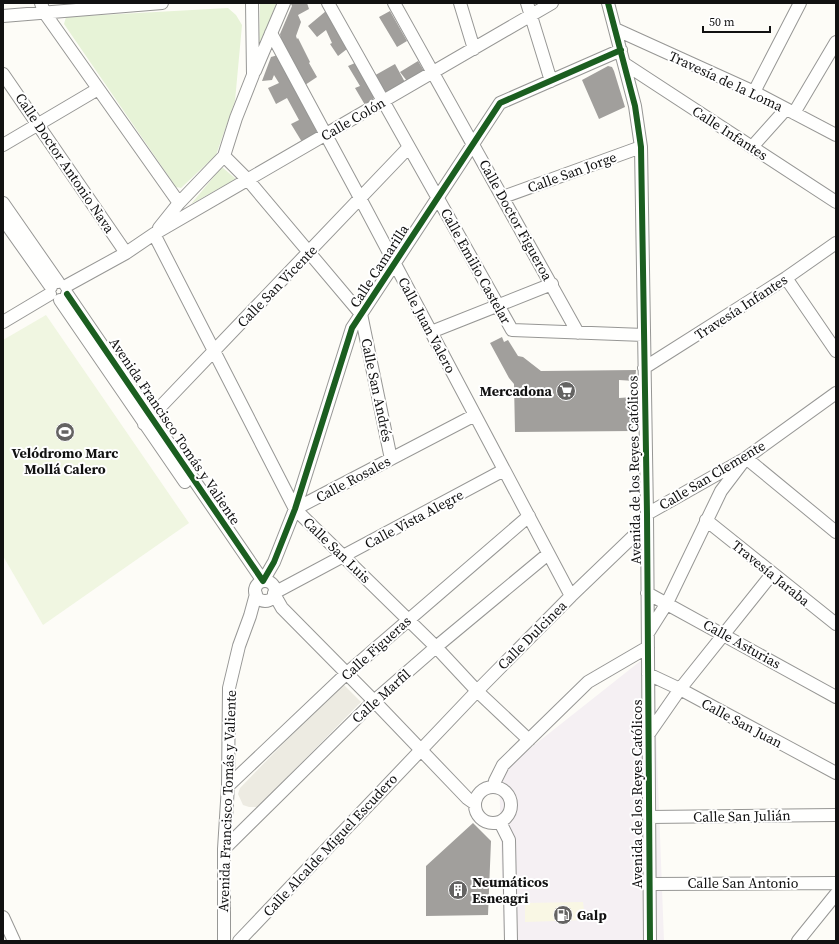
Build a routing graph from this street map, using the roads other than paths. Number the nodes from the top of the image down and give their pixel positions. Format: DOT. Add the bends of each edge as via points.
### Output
graph roads {
  1 [pos="162,3"];
  2 [pos="252,3"];
  3 [pos="284,3"];
  4 [pos="328,3"];
  5 [pos="394,3"];
  6 [pos="460,3"];
  7 [pos="527,3"];
  8 [pos="552,3"];
  9 [pos="608,3"];
  10 [pos="800,3"];
  11 [pos="42,8"];
  12 [pos="531,15"];
  13 [pos="3,16"];
  14 [pos="615,29"];
  15 [pos="271,33"];
  16 [pos="836,42"];
  17 [pos="474,49"];
  18 [pos="621,50"];
  19 [pos="625,64"];
  20 [pos="433,72"];
  21 [pos="3,74"];
  22 [pos="253,75"];
  23 [pos="550,81"];
  24 [pos="98,89"];
  25 [pos="754,92"];
  26 [pos="383,101"];
  27 [pos="790,111"];
  28 [pos="38,124"];
  29 [pos="326,134"];
  30 [pos="836,135"];
  31 [pos="473,144"];
  32 [pos="3,145"];
  33 [pos="409,147"];
  34 [pos="641,147"];
  35 [pos="752,147"];
  36 [pos="224,156"];
  37 [pos="248,180"];
  38 [pos="503,197"];
  39 [pos="360,198"];
  40 [pos="438,199"];
  41 [pos="836,202"];
  42 [pos="3,203"];
  43 [pos="179,203"];
  44 [pos="3,219"];
  45 [pos="154,234"];
  46 [pos="836,243"];
  47 [pos="308,252"];
  48 [pos="126,253"];
  49 [pos="394,264"];
  50 [pos="786,278"];
  51 [pos="552,284"];
  52 [pos="58,290"];
  53 [pos="498,306"];
  54 [pos="361,314"];
  55 [pos="3,322"];
  56 [pos="431,332"];
  57 [pos="578,333"];
  58 [pos="644,335"];
  59 [pos="836,350"];
  60 [pos="214,351"];
  61 [pos="644,368"];
  62 [pos="836,393"];
  63 [pos="475,415"];
  64 [pos="147,421"];
  65 [pos="746,458"];
  66 [pos="391,459"];
  67 [pos="504,470"];
  68 [pos="295,509"];
  69 [pos="528,516"];
  70 [pos="646,519"];
  71 [pos="706,520"];
  72 [pos="836,532"];
  73 [pos="548,554"];
  74 [pos="344,556"];
  75 [pos="772,574"];
  76 [pos="268,591"];
  77 [pos="647,593"];
  78 [pos="571,596"];
  79 [pos="667,603"];
  80 [pos="407,620"];
  81 [pos="836,624"];
  82 [pos="648,633"];
  83 [pos="725,634"];
  84 [pos="436,647"];
  85 [pos="648,647"];
  86 [pos="346,673"];
  87 [pos="648,674"];
  88 [pos="680,689"];
  89 [pos="477,691"];
  90 [pos="836,697"];
  91 [pos="374,701"];
  92 [pos="648,735"];
  93 [pos="529,740"];
  94 [pos="421,750"];
  95 [pos="836,773"];
  96 [pos="228,786"];
  97 [pos="495,786"];
  98 [pos="474,803"];
  99 [pos="836,815"];
  100 [pos="649,817"];
  101 [pos="500,822"];
  102 [pos="224,849"];
  103 [pos="836,883"];
  104 [pos="650,884"];
  105 [pos="836,894"];
  106 [pos="3,917"];
  107 [pos="14,941"];
  108 [pos="224,941"];
  109 [pos="239,941"];
  110 [pos="511,941"];
  111 [pos="650,941"];
  112 [pos="798,941"];
  1 -- 11 [label="street"];
  2 -- 22 [label="street"];
  3 -- 15 [label="street"];
  4 -- 26 [label="street, Calle Emilio Castelar"];
  5 -- 20 [label="street, Calle Doctor Figueroa"];
  6 -- 17 [label="street"];
  7 -- 12 [label="street"];
  8 -- 12 [label="street, Calle Colón"];
  9 -- 14 [label="street, Avenida de los Reyes Católicos"];
  10 -- 25 [label="street"];
  11 -- 13 [label="street"];
  11 -- 24 [label="street"];
  12 -- 17 [label="street, Calle Colón"];
  12 -- 23 [label="street"];
  14 -- 18 [label="street, Avenida de los Reyes Católicos"];
  14 -- 25 [label="street, Travesía de la Loma"];
  15 -- 22 [label="street"];
  15 -- 29 [label="street, Calle Juan Valero"];
  16 -- 27 [label="street"];
  17 -- 20 [label="street, Calle Colón"];
  18 -- 19 [label="street, Avenida de los Reyes Católicos"];
  18 -- 23 [label="street, Calle Camarilla"];
  19 -- 34 [label="street, Avenida de los Reyes Católicos"];
  19 -- 35 [label="street, Calle Infantes"];
  20 -- 26 [label="street, Calle Colón"];
  20 -- 31 [label="street, Calle Doctor Figueroa"];
  21 -- 28 [label="street, Calle Doctor Antonio Nava"];
  22 -- 36 [label="street"];
  23 -- 31 [label="street, Calle Camarilla" via="500,103"];
  24 -- 28 [label="street"];
  24 -- 43 [label="street"];
  25 -- 27 [label="street, Travesía de la Loma"];
  26 -- 29 [label="street, Calle Colón"];
  26 -- 33 [label="street, Calle Emilio Castelar"];
  27 -- 30 [label="street, Travesía de la Loma"];
  27 -- 35 [label="street"];
  28 -- 32 [label="street"];
  28 -- 48 [label="street, Calle Doctor Antonio Nava"];
  29 -- 37 [label="street, Calle Colón"];
  29 -- 39 [label="street, Calle Juan Valero"];
  31 -- 38 [label="street, Calle Doctor Figueroa"];
  31 -- 40 [label="street, Calle Camarilla"];
  33 -- 39 [label="street, Calle San Vicente"];
  33 -- 40 [label="street, Calle Emilio Castelar"];
  34 -- 38 [label="street, Calle San Jorge"];
  34 -- 58 [label="street, Avenida de los Reyes Católicos"];
  35 -- 41 [label="street, Calle Infantes"];
  36 -- 37 [label="street, Calle San Andrés"];
  36 -- 43 [label="street, Calle Colón"];
  37 -- 45 [label="street, Calle Colón"];
  37 -- 47 [label="street, Calle San Andrés"];
  38 -- 51 [label="street, Calle Doctor Figueroa"];
  39 -- 47 [label="street, Calle San Vicente"];
  39 -- 49 [label="street, Calle Juan Valero"];
  40 -- 49 [label="street, Calle Camarilla"];
  40 -- 53 [label="street, Calle Emilio Castelar"];
  42 -- 52 [label="street, Avenida Francisco Tomás y Valiente"];
  43 -- 45 [label="street, Calle Colón"];
  44 -- 52 [label="street, Avenida Francisco Tomás y Valiente"];
  45 -- 48 [label="street, Calle Colón"];
  45 -- 60 [label="street, Calle San Luis"];
  46 -- 50 [label="street, Travesía Infantes"];
  47 -- 54 [label="street, Calle San Andrés"];
  47 -- 60 [label="street, Calle San Vicente"];
  48 -- 52 [label="street, Calle Colón"];
  49 -- 54 [label="street, Calle Camarilla"];
  49 -- 56 [label="street, Calle Juan Valero"];
  50 -- 59 [label="street"];
  50 -- 61 [label="street, Travesía Infantes"];
  51 -- 53 [label="street"];
  51 -- 57 [label="street, Calle Doctor Figueroa"];
  52 -- 55 [label="street, Calle Colón"];
  52 -- 64 [label="street, Avenida Francisco Tomás y Valiente"];
  53 -- 56 [label="street"];
  53 -- 57 [label="street, Calle Emilio Castelar" via="512,330"];
  54 -- 66 [label="street, Calle San Andrés"];
  54 -- 68 [label="street, Calle Camarilla" via="352,328"];
  56 -- 63 [label="street, Calle Juan Valero"];
  57 -- 58 [label="street, Calle Emilio Castelar"];
  58 -- 61 [label="street, Avenida de los Reyes Católicos"];
  60 -- 64 [label="street, Calle San Vicente"];
  60 -- 68 [label="street, Calle San Luis"];
  61 -- 70 [label="street, Avenida de los Reyes Católicos"];
  62 -- 65 [label="street, Calle San Clemente"];
  63 -- 66 [label="street, Calle Rosales"];
  63 -- 67 [label="street, Calle Juan Valero"];
  64 -- 76 [label="street, Avenida Francisco Tomás y Valiente"];
  65 -- 70 [label="street, Calle San Clemente"];
  65 -- 71 [label="street" via="720,491"];
  65 -- 72 [label="street"];
  66 -- 68 [label="street, Calle Rosales"];
  67 -- 69 [label="street, Calle Juan Valero"];
  67 -- 74 [label="street, Calle Vista Alegre"];
  68 -- 74 [label="street, Calle San Luis"];
  68 -- 76 [label="street, Calle Camarilla" via="274,562"];
  69 -- 73 [label="street, Calle Juan Valero"];
  69 -- 80 [label="street, Calle Figueras"];
  70 -- 77 [label="street, Avenida de los Reyes Católicos"];
  70 -- 78 [label="street, Calle Dulcinea"];
  71 -- 75 [label="street, Travesía Jaraba"];
  71 -- 79 [label="street"];
  73 -- 78 [label="street, Calle Juan Valero"];
  73 -- 84 [label="street, Calle Marfil"];
  74 -- 76 [label="street, Calle Vista Alegre"];
  74 -- 80 [label="street, Calle San Luis"];
  75 -- 81 [label="street, Travesía Jaraba"];
  75 -- 83 [label="street"];
  76 -- 86 [label="street"];
  76 -- 96 [label="street, Avenida Francisco Tomás y Valiente" via="250,616 239,646 229,688"];
  77 -- 79 [label="street, Calle Asturias"];
  77 -- 82 [label="street, Avenida de los Reyes Católicos"];
  78 -- 89 [label="street, Calle Dulcinea"];
  79 -- 82 [label="street"];
  79 -- 83 [label="street, Calle Asturias"];
  80 -- 84 [label="street, Calle San Luis"];
  80 -- 86 [label="street, Calle Figueras"];
  82 -- 85 [label="street, Avenida de los Reyes Católicos"];
  83 -- 88 [label="street"];
  83 -- 90 [label="street, Calle Asturias"];
  84 -- 89 [label="street, Calle San Luis"];
  84 -- 91 [label="street, Calle Marfil"];
  85 -- 87 [label="street, Avenida de los Reyes Católicos"];
  85 -- 93 [label="street" via="588,682"];
  86 -- 91 [label="street"];
  86 -- 96 [label="street, Calle Figueras"];
  87 -- 88 [label="street, Calle San Juan"];
  87 -- 92 [label="street, Avenida de los Reyes Católicos"];
  88 -- 92 [label="street"];
  88 -- 95 [label="street, Calle San Juan"];
  89 -- 93 [label="street, Calle San Luis"];
  89 -- 94 [label="street, Calle Dulcinea"];
  91 -- 94 [label="street"];
  91 -- 102 [label="street, Calle Marfil"];
  92 -- 100 [label="street, Avenida de los Reyes Católicos"];
  93 -- 97 [label="street" via="503,765 495,780"];
  94 -- 98 [label="street"];
  94 -- 109 [label="street, Calle Alcalde Miguel Escudero"];
  96 -- 102 [label="street, Avenida Francisco Tomás y Valiente"];
  97 -- 98 [label="street" via="484,788"];
  97 -- 101 [label="street" via="506,792 511,802 509,814"];
  98 -- 101 [label="street" via="477,815 482,820"];
  99 -- 100 [label="street, Calle San Julián"];
  100 -- 104 [label="street, Avenida de los Reyes Católicos"];
  101 -- 110 [label="street" via="509,840"];
  102 -- 108 [label="street, Avenida Francisco Tomás y Valiente"];
  103 -- 104 [label="street, Calle San Antonio"];
  104 -- 111 [label="street, Avenida de los Reyes Católicos"];
  105 -- 112 [label="street"];
  106 -- 107 [label="street"];
}
